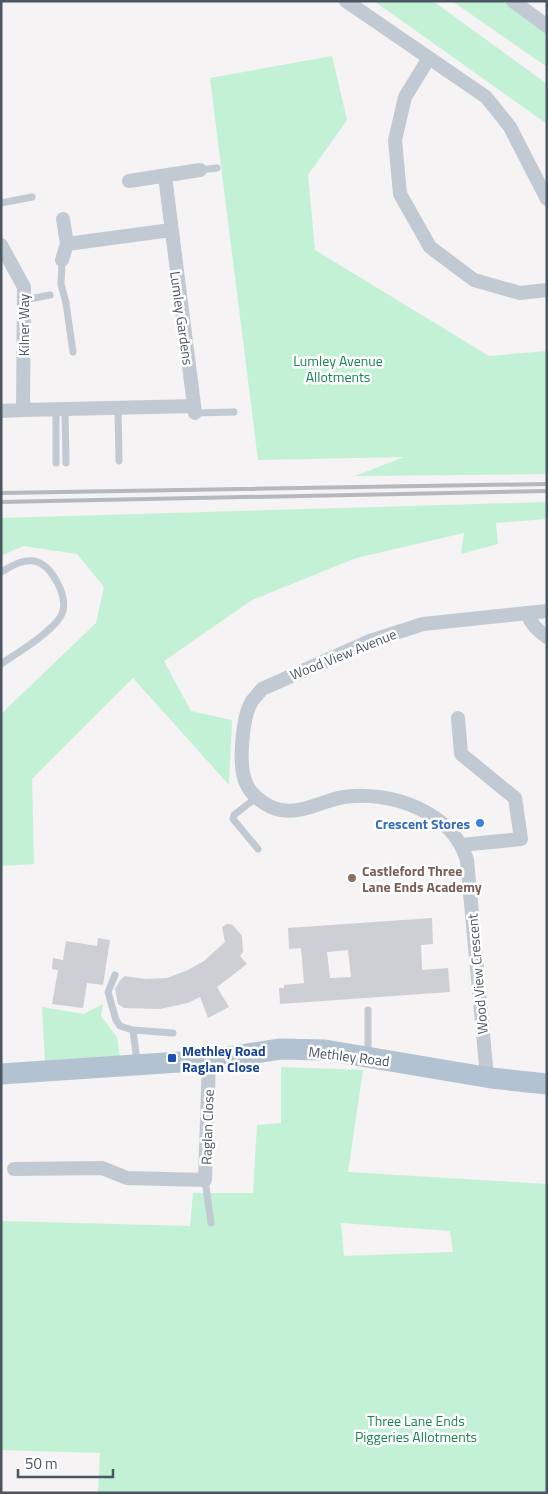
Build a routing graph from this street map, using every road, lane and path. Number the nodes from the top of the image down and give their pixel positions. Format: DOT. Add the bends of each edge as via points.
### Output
graph roads {
  1 [pos="346,1"];
  2 [pos="513,1"];
  3 [pos="547,26"];
  4 [pos="429,58"];
  5 [pos="217,168"];
  6 [pos="200,170"];
  7 [pos="166,176"];
  8 [pos="129,181"];
  9 [pos="32,197"];
  10 [pos="547,200"];
  11 [pos="1,203"];
  12 [pos="63,219"];
  13 [pos="171,230"];
  14 [pos="67,244"];
  15 [pos="1,245"];
  16 [pos="62,260"];
  17 [pos="547,290"];
  18 [pos="50,295"];
  19 [pos="24,300"];
  20 [pos="73,352"];
  21 [pos="118,408"];
  22 [pos="194,409"];
  23 [pos="23,410"];
  24 [pos="61,410"];
  25 [pos="1,411"];
  26 [pos="234,412"];
  27 [pos="119,461"];
  28 [pos="56,463"];
  29 [pos="66,463"];
  30 [pos="1,572"];
  31 [pos="547,611"];
  32 [pos="527,613"];
  33 [pos="547,636"];
  34 [pos="1,664"];
  35 [pos="458,718"];
  36 [pos="257,797"];
  37 [pos="461,845"];
  38 [pos="258,849"];
  39 [pos="115,975"];
  40 [pos="368,1010"];
  41 [pos="133,1030"];
  42 [pos="174,1033"];
  43 [pos="368,1057"];
  44 [pos="208,1060"];
  45 [pos="137,1064"];
  46 [pos="1,1074"];
  47 [pos="487,1077"];
  48 [pos="547,1084"];
  49 [pos="14,1169"];
  50 [pos="205,1180"];
  51 [pos="211,1223"];
  1 -- 4 [label="street"];
  2 -- 3 [label="street"];
  4 -- 10 [label="street" via="486,97 510,127"];
  4 -- 17 [label="street" via="405,97 395,140 400,194 430,247 474,280 520,293"];
  5 -- 6 [label="lane"];
  6 -- 7 [label="street"];
  7 -- 8 [label="street"];
  7 -- 13 [label="street, Lumley Gardens"];
  9 -- 11 [label="lane"];
  12 -- 14 [label="street"];
  13 -- 14 [label="street"];
  13 -- 22 [label="street, Lumley Gardens"];
  14 -- 16 [label="street"];
  15 -- 19 [label="street, Kilner Way" via="24,287"];
  16 -- 20 [label="lane" via="61,284"];
  18 -- 19 [label="lane"];
  19 -- 23 [label="street, Kilner Way"];
  21 -- 22 [label="street"];
  21 -- 24 [label="street"];
  21 -- 27 [label="lane"];
  22 -- 26 [label="lane"];
  23 -- 24 [label="street"];
  23 -- 25 [label="street"];
  24 -- 28 [label="lane"];
  24 -- 29 [label="lane"];
  30 -- 34 [label="lane" via="20,562 35,561 47,568 57,582 63,611 46,632"];
  31 -- 32 [label="street, Wood View Avenue"];
  32 -- 33 [label="street" via="530,621"];
  32 -- 36 [label="street, Wood View Avenue" via="423,624 370,641 262,689 246,714 242,762 246,785"];
  35 -- 37 [label="street" via="461,754 515,798 521,839"];
  36 -- 37 [label="street" via="271,807 288,811 343,797 388,798 431,816"];
  36 -- 38 [label="lane" via="233,819"];
  37 -- 47 [label="street, Wood View Crescent" via="467,860"];
  39 -- 41 [label="lane" via="108,992 116,1020 120,1026"];
  40 -- 43 [label="lane"];
  41 -- 42 [label="lane"];
  41 -- 45 [label="lane"];
  43 -- 44 [label="main road, Methley Road" via="325,1050 280,1049"];
  43 -- 47 [label="main road, Methley Road"];
  44 -- 45 [label="main road, Methley Road"];
  44 -- 50 [label="street, Raglan Close"];
  45 -- 46 [label="main road, Methley Road"];
  47 -- 48 [label="main road, Methley Road"];
  49 -- 50 [label="street, Raglan Close" via="102,1168 127,1178"];
  50 -- 51 [label="lane"];
}
